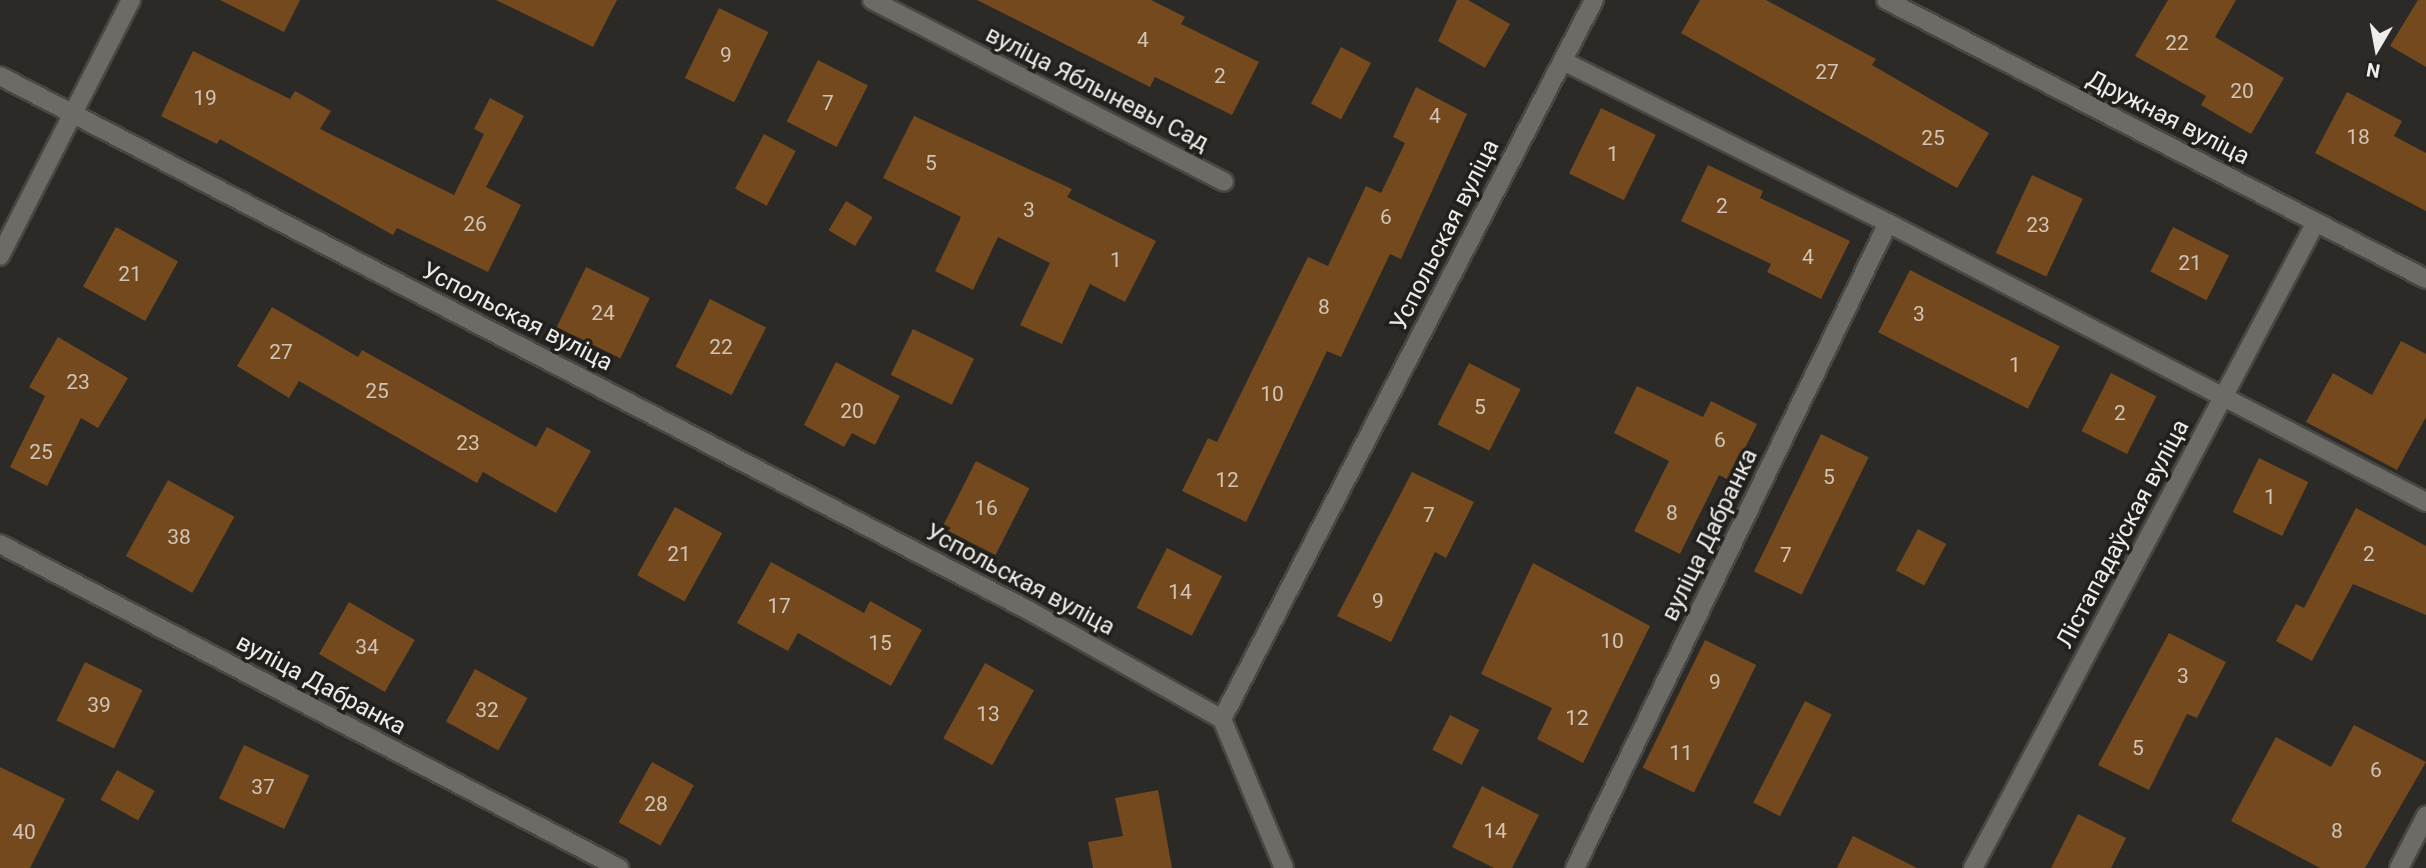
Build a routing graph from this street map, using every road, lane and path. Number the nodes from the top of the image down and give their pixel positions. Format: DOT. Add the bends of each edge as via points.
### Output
graph roads {
  1 [pos="131,0"];
  2 [pos="872,0"];
  3 [pos="1594,0"];
  4 [pos="1886,0"];
  5 [pos="1563,61"];
  6 [pos="0,76"];
  7 [pos="73,115"];
  8 [pos="1224,183"];
  9 [pos="2316,222"];
  10 [pos="1888,223"];
  11 [pos="0,256"];
  12 [pos="2426,279"];
  13 [pos="2225,396"];
  14 [pos="2426,502"];
  15 [pos="0,544"];
  16 [pos="1222,719"];
  17 [pos="2426,816"];
  18 [pos="619,868"];
  19 [pos="1284,868"];
  20 [pos="1575,868"];
  21 [pos="1973,868"];
  22 [pos="2399,868"];
  1 -- 7 [label="street"];
  2 -- 8 [label="street, вуліца Яблыневы Сад"];
  3 -- 5 [label="street, Успольская вуліца"];
  4 -- 9 [label="street, Дружная вуліца"];
  5 -- 10 [label="street"];
  5 -- 16 [label="street, Успольская вуліца"];
  6 -- 7 [label="street, Успольская вуліца"];
  7 -- 11 [label="street"];
  7 -- 16 [label="street, Успольская вуліца" via="1028,610"];
  9 -- 12 [label="street, Дружная вуліца"];
  9 -- 13 [label="street, Лістападаўская вуліца"];
  10 -- 13 [label="street"];
  10 -- 20 [label="street, вуліца Дабранка"];
  13 -- 14 [label="street"];
  13 -- 21 [label="street, Лістападаўская вуліца"];
  15 -- 18 [label="street, вуліца Дабранка"];
  16 -- 19 [label="street"];
  17 -- 22 [label="street"];
}
